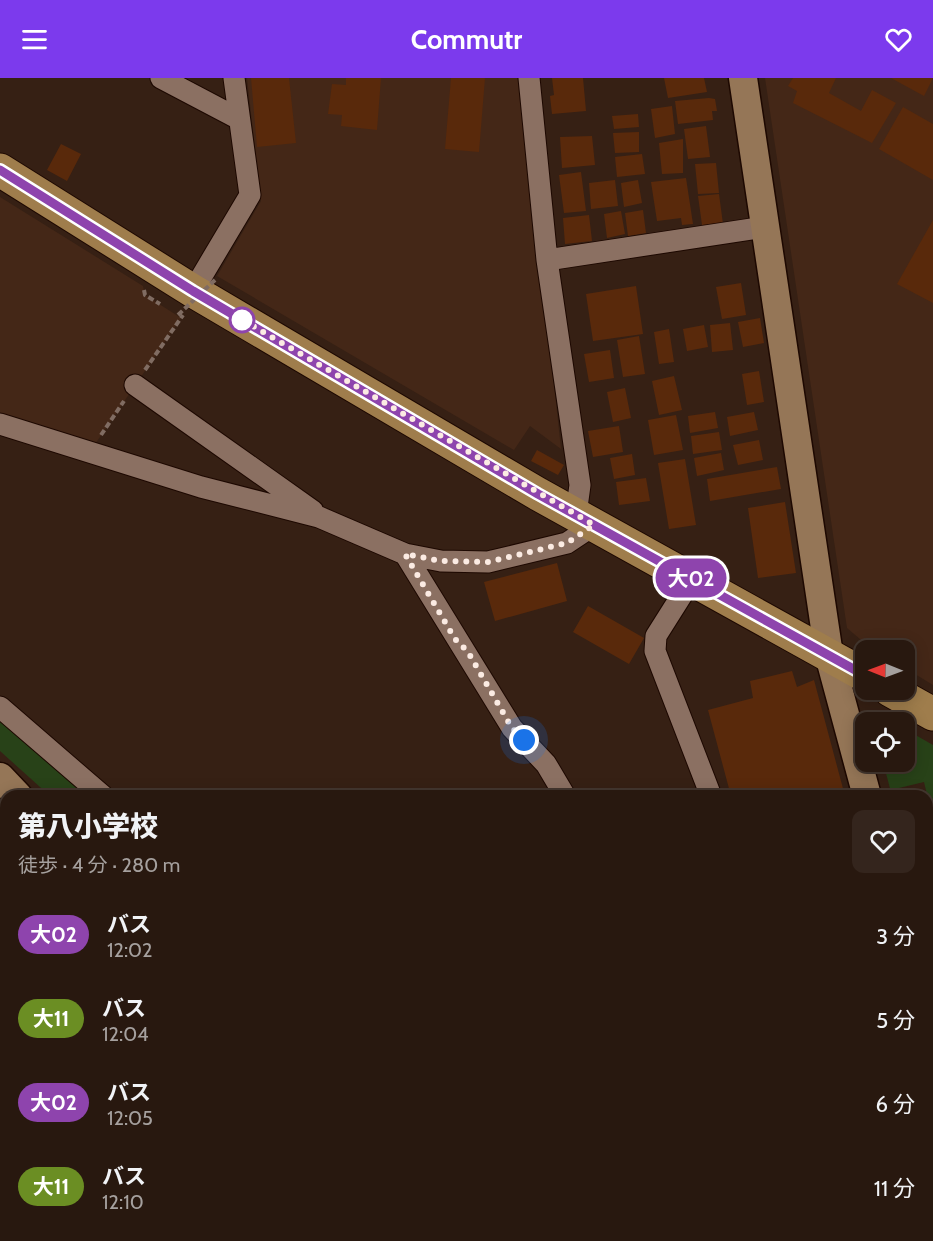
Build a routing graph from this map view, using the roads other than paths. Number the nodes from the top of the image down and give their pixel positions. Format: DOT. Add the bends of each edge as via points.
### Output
graph roads {
  1 [pos="161,78"];
  2 [pos="234,78"];
  3 [pos="529,78"];
  4 [pos="743,78"];
  5 [pos="238,119"];
  6 [pos="0,170"];
  7 [pos="765,227"];
  8 [pos="547,260"];
  9 [pos="196,295"];
  10 [pos="135,385"];
  11 [pos="0,424"];
  12 [pos="319,517"];
  13 [pos="585,520"];
  14 [pos="405,554"];
  15 [pos="692,579"];
  16 [pos="829,656"];
  17 [pos="855,670"];
  18 [pos="908,700"];
  19 [pos="0,707"];
  20 [pos="933,714"];
  21 [pos="0,777"];
  22 [pos="12,790"];
  23 [pos="97,790"];
  24 [pos="561,790"];
  25 [pos="709,790"];
  26 [pos="865,790"];
  1 -- 5 [label="street"];
  2 -- 5 [label="street"];
  3 -- 8 [label="street"];
  4 -- 7 [label="street"];
  5 -- 9 [label="street" via="250,195"];
  6 -- 9 [label="main road"];
  7 -- 8 [label="street"];
  7 -- 16 [label="street"];
  8 -- 13 [label="street"];
  9 -- 13 [label="main road"];
  10 -- 12 [label="street"];
  11 -- 12 [label="street" via="201,487"];
  12 -- 14 [label="street"];
  13 -- 14 [label="street" via="567,543 488,562 441,561"];
  13 -- 15 [label="main road"];
  14 -- 24 [label="street" via="512,728 546,764"];
  15 -- 16 [label="main road"];
  15 -- 25 [label="street" via="656,636 655,651"];
  16 -- 17 [label="main road"];
  16 -- 26 [label="street"];
  18 -- 20 [label="main road"];
  19 -- 23 [label="street"];
  21 -- 22 [label="street"];
}
